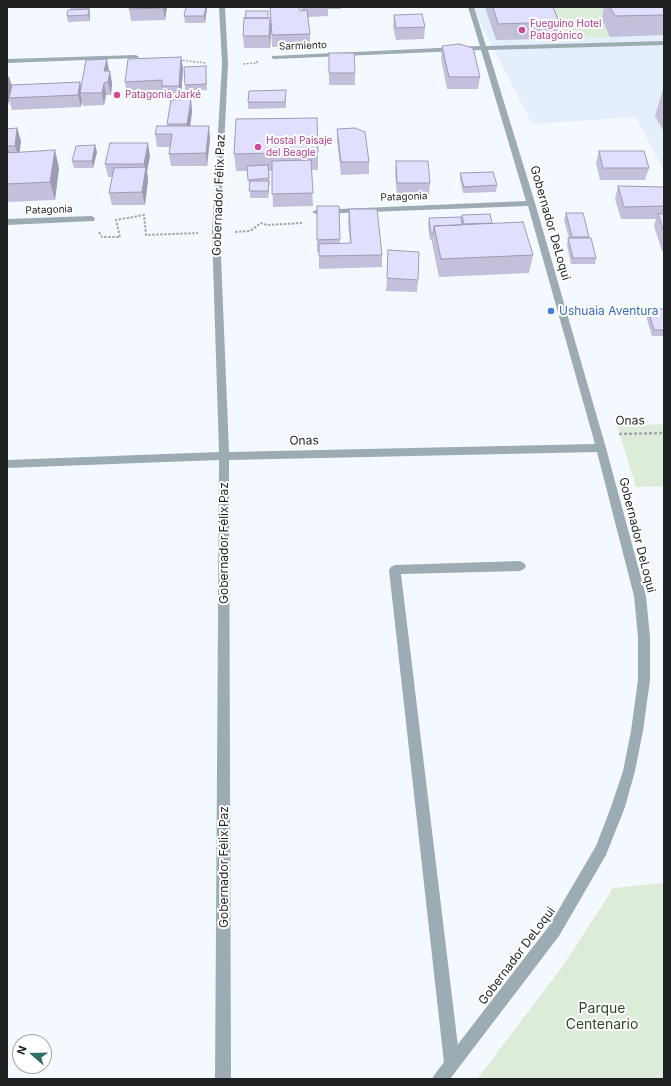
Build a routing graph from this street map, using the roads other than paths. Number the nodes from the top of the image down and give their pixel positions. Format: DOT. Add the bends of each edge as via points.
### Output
graph roads {
  1 [pos="222,7"];
  2 [pos="472,7"];
  3 [pos="664,43"];
  4 [pos="484,48"];
  5 [pos="136,56"];
  6 [pos="274,57"];
  7 [pos="7,61"];
  8 [pos="531,203"];
  9 [pos="316,212"];
  10 [pos="91,219"];
  11 [pos="7,222"];
  12 [pos="601,448"];
  13 [pos="224,456"];
  14 [pos="7,464"];
  15 [pos="520,566"];
  16 [pos="452,1062"];
  17 [pos="223,1079"];
  18 [pos="440,1079"];
  1 -- 13 [label="street, Gobernador Félix Paz" via="225,64 216,232"];
  2 -- 4 [label="street, Gobernador DeLoqui"];
  3 -- 4 [label="street, Sarmiento"];
  4 -- 6 [label="street, Sarmiento"];
  4 -- 8 [label="street, Gobernador DeLoqui"];
  5 -- 7 [label="street"];
  8 -- 9 [label="street, Patagonia"];
  8 -- 12 [label="street, Gobernador DeLoqui"];
  10 -- 11 [label="street, Patagonia"];
  12 -- 13 [label="street, Onas"];
  12 -- 16 [label="street, Gobernador DeLoqui" via="640,596 644,637 644,680 629,771 601,850 554,931"];
  13 -- 14 [label="street, Onas"];
  13 -- 17 [label="street, Gobernador Félix Paz"];
  15 -- 16 [label="street" via="395,570"];
  16 -- 18 [label="street, Gobernador DeLoqui"];
}
